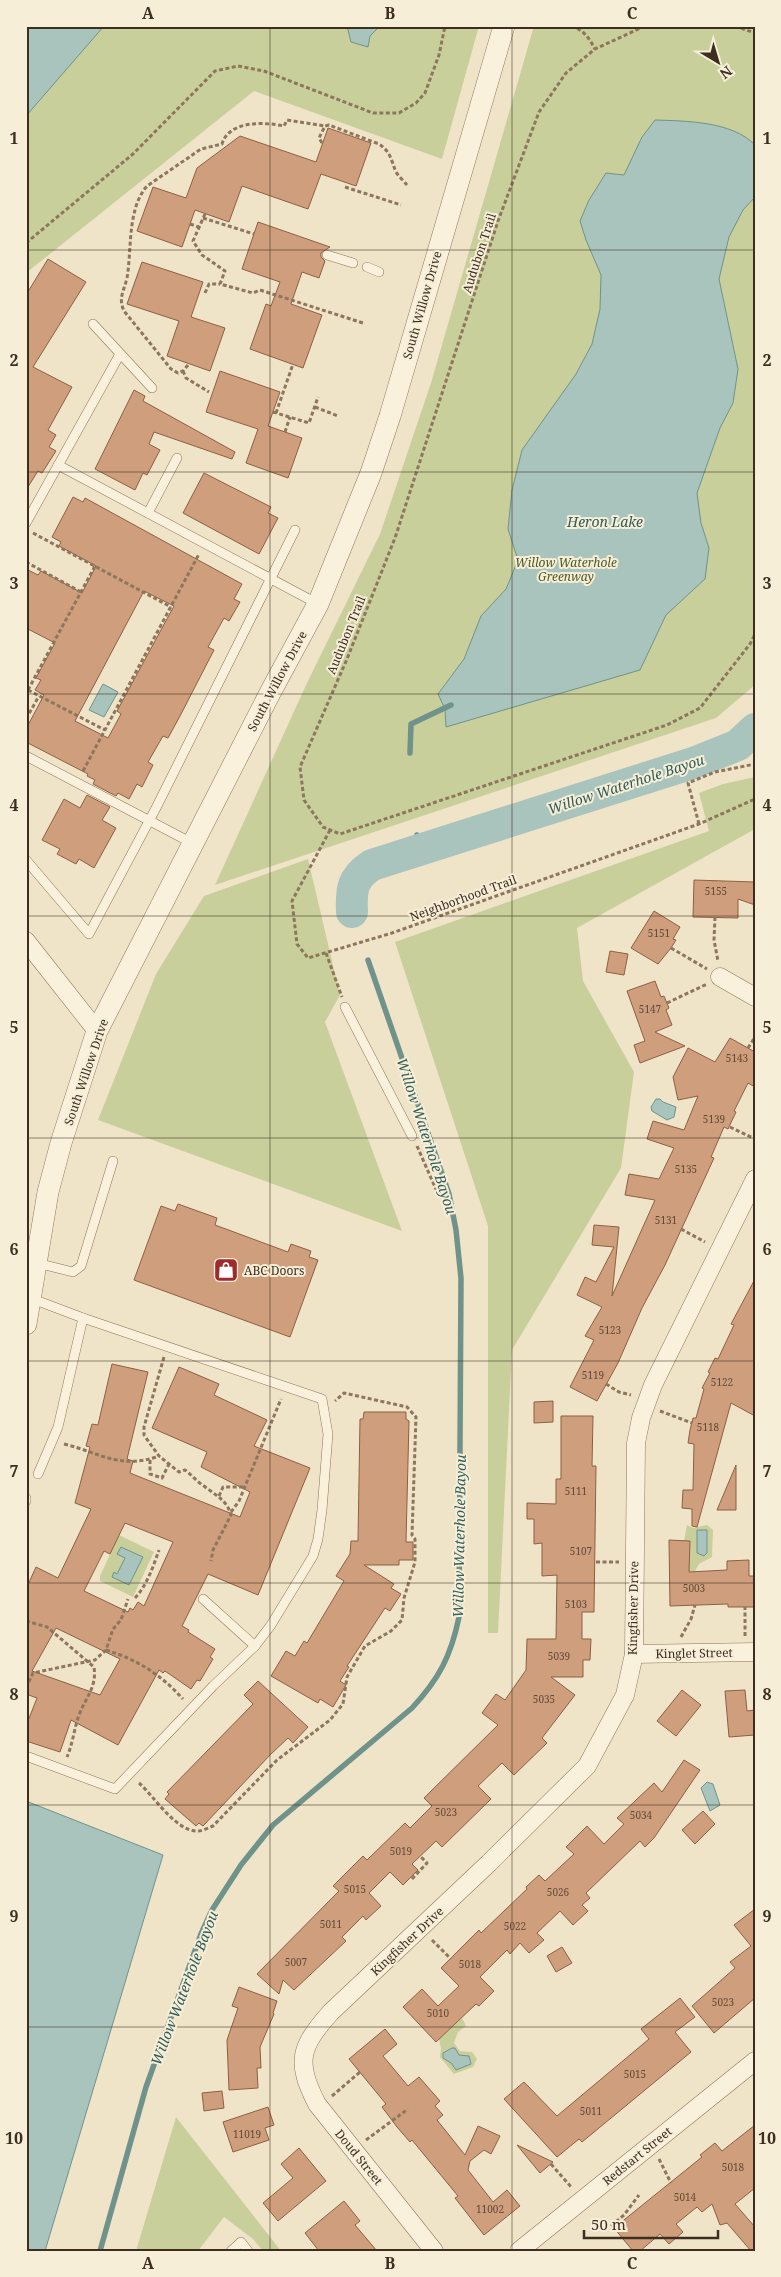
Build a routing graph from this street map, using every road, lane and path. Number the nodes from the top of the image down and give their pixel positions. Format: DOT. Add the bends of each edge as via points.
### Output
graph roads {
  1 [pos="445,26"];
  2 [pos="504,26"];
  3 [pos="571,26"];
  4 [pos="645,26"];
  5 [pos="735,26"];
  6 [pos="755,33"];
  7 [pos="595,49"];
  8 [pos="324,126"];
  9 [pos="322,143"];
  10 [pos="407,185"];
  11 [pos="345,187"];
  12 [pos="401,205"];
  13 [pos="190,224"];
  14 [pos="199,227"];
  15 [pos="254,234"];
  16 [pos="26,243"];
  17 [pos="327,255"];
  18 [pos="353,263"];
  19 [pos="367,267"];
  20 [pos="379,272"];
  21 [pos="220,284"];
  22 [pos="205,293"];
  23 [pos="93,324"];
  24 [pos="363,324"];
  25 [pos="120,354"];
  26 [pos="293,364"];
  27 [pos="188,365"];
  28 [pos="183,371"];
  29 [pos="152,388"];
  30 [pos="209,392"];
  31 [pos="318,397"];
  32 [pos="315,407"];
  33 [pos="338,416"];
  34 [pos="290,417"];
  35 [pos="285,432"];
  36 [pos="176,458"];
  37 [pos="58,465"];
  38 [pos="148,513"];
  39 [pos="26,523"];
  40 [pos="26,529"];
  41 [pos="295,530"];
  42 [pos="205,544"];
  43 [pos="26,562"];
  44 [pos="95,566"];
  45 [pos="271,579"];
  46 [pos="81,592"];
  47 [pos="318,604"];
  48 [pos="171,607"];
  49 [pos="755,634"];
  50 [pos="27,690"];
  51 [pos="39,696"];
  52 [pos="26,719"];
  53 [pos="105,730"];
  54 [pos="26,756"];
  55 [pos="755,764"];
  56 [pos="77,783"];
  57 [pos="755,799"];
  58 [pos="149,821"];
  59 [pos="700,824"];
  60 [pos="330,830"];
  61 [pos="192,843"];
  62 [pos="26,860"];
  63 [pos="715,917"];
  64 [pos="26,941"];
  65 [pos="671,948"];
  66 [pos="326,953"];
  67 [pos="720,977"];
  68 [pos="755,997"];
  69 [pos="667,1002"];
  70 [pos="345,1007"];
  71 [pos="97,1031"];
  72 [pos="755,1037"];
  73 [pos="748,1048"];
  74 [pos="730,1126"];
  75 [pos="412,1136"];
  76 [pos="755,1139"];
  77 [pos="113,1161"];
  78 [pos="755,1179"];
  79 [pos="438,1194"];
  80 [pos="681,1230"];
  81 [pos="720,1250"];
  82 [pos="36,1263"];
  83 [pos="30,1298"];
  84 [pos="83,1318"];
  85 [pos="26,1324"];
  86 [pos="168,1346"];
  87 [pos="606,1384"];
  88 [pos="286,1386"];
  89 [pos="344,1393"];
  90 [pos="647,1402"];
  91 [pos="692,1423"];
  92 [pos="52,1441"];
  93 [pos="159,1456"];
  94 [pos="150,1459"];
  95 [pos="168,1464"];
  96 [pos="38,1474"];
  97 [pos="244,1487"];
  98 [pos="219,1496"];
  99 [pos="230,1512"];
  100 [pos="159,1550"];
  101 [pos="211,1561"];
  102 [pos="596,1562"];
  103 [pos="634,1562"];
  104 [pos="128,1598"];
  105 [pos="135,1598"];
  106 [pos="203,1599"];
  107 [pos="695,1605"];
  108 [pos="745,1607"];
  109 [pos="26,1621"];
  110 [pos="255,1646"];
  111 [pos="106,1650"];
  112 [pos="750,1652"];
  113 [pos="634,1654"];
  114 [pos="673,1654"];
  115 [pos="89,1661"];
  116 [pos="26,1688"];
  117 [pos="192,1709"];
  118 [pos="26,1756"];
  119 [pos="63,1770"];
  120 [pos="138,1782"];
  121 [pos="420,1856"];
  122 [pos="412,1879"];
  123 [pos="420,1928"];
  124 [pos="451,1959"];
  125 [pos="303,2055"];
  126 [pos="755,2061"];
  127 [pos="360,2072"];
  128 [pos="319,2106"];
  129 [pos="408,2109"];
  130 [pos="353,2150"];
  131 [pos="658,2158"];
  132 [pos="551,2164"];
  133 [pos="671,2183"];
  134 [pos="639,2195"];
  135 [pos="582,2200"];
  136 [pos="611,2226"];
  137 [pos="231,2251"];
  138 [pos="248,2251"];
  139 [pos="434,2251"];
  140 [pos="519,2251"];
  1 -- 16 [label="path" via="440,56 425,93 399,113 373,113 264,71 238,66 215,71 133,154"];
  2 -- 47 [label="street, South Willow Drive" via="372,473"];
  3 -- 7 [label="path" via="589,37"];
  4 -- 7 [label="path, Audubon Trail"];
  5 -- 6 [label="path"];
  7 -- 60 [label="path, Audubon Trail" via="566,73 539,112 498,221 395,538 300,767 304,800 323,827"];
  8 -- 9 [label="path" via="319,138"];
  8 -- 10 [label="path" via="352,132 386,149 396,173"];
  8 -- 28 [label="path" via="287,120 284,126 266,122 237,128 224,138 222,144 201,150 141,193 132,224 127,279 120,302 172,369 178,373"];
  11 -- 12 [label="path"];
  13 -- 14 [label="path"];
  14 -- 15 [label="path" via="204,216"];
  14 -- 21 [label="path" via="195,246 225,270"];
  17 -- 18 [label="lane"];
  19 -- 20 [label="lane"];
  21 -- 22 [label="path" via="209,284"];
  21 -- 24 [label="path" via="253,293 260,290"];
  23 -- 25 [label="lane"];
  25 -- 29 [label="lane"];
  25 -- 37 [label="lane"];
  26 -- 34 [label="path" via="275,413"];
  27 -- 28 [label="path"];
  28 -- 30 [label="path" via="186,378"];
  31 -- 32 [label="path"];
  32 -- 33 [label="path"];
  32 -- 34 [label="path" via="309,423"];
  34 -- 35 [label="path"];
  36 -- 38 [label="lane"];
  37 -- 38 [label="lane"];
  37 -- 39 [label="lane"];
  38 -- 42 [label="lane"];
  40 -- 44 [label="path"];
  41 -- 45 [label="lane"];
  42 -- 45 [label="lane"];
  42 -- 48 [label="path"];
  43 -- 46 [label="path"];
  44 -- 46 [label="path"];
  44 -- 48 [label="path"];
  45 -- 47 [label="lane"];
  45 -- 58 [label="lane"];
  46 -- 50 [label="path"];
  47 -- 61 [label="street, South Willow Drive"];
  48 -- 53 [label="path"];
  49 -- 60 [label="path" via="700,708 667,725 340,834"];
  50 -- 51 [label="path"];
  51 -- 52 [label="path"];
  51 -- 53 [label="path"];
  53 -- 56 [label="path"];
  54 -- 56 [label="lane"];
  55 -- 59 [label="path" via="715,772 688,783"];
  56 -- 58 [label="lane"];
  57 -- 59 [label="path, Neighborhood Trail"];
  58 -- 61 [label="lane"];
  58 -- 62 [label="lane" via="89,934"];
  59 -- 66 [label="path, Neighborhood Trail"];
  60 -- 66 [label="path, Neighborhood Trail" via="292,901 297,944 308,958"];
  61 -- 71 [label="street, South Willow Drive"];
  63 -- 67 [label="path" via="714,940"];
  64 -- 71 [label="street"];
  65 -- 67 [label="path"];
  66 -- 70 [label="path"];
  67 -- 68 [label="street"];
  67 -- 69 [label="path"];
  70 -- 75 [label="lane"];
  71 -- 82 [label="street, South Willow Drive" via="48,1192"];
  72 -- 73 [label="path"];
  74 -- 76 [label="path"];
  75 -- 79 [label="path"];
  77 -- 82 [label="lane" via="80,1266 73,1272"];
  78 -- 81 [label="street, Kingfisher Drive"];
  80 -- 81 [label="path"];
  81 -- 90 [label="street, Kingfisher Drive"];
  82 -- 83 [label="street, South Willow Drive"];
  83 -- 84 [label="lane"];
  83 -- 85 [label="street, South Willow Drive"];
  84 -- 86 [label="lane"];
  84 -- 92 [label="lane"];
  86 -- 88 [label="lane"];
  86 -- 93 [label="path" via="144,1427 144,1435"];
  87 -- 90 [label="path" via="618,1392"];
  88 -- 97 [label="path"];
  88 -- 110 [label="lane" via="322,1399 328,1434 322,1510 313,1556"];
  89 -- 120 [label="path" via="407,1407 416,1417 412,1535 415,1539 415,1562 404,1598 402,1620 366,1646 347,1677 343,1704 330,1720 277,1760 212,1826 198,1832 187,1829 162,1809"];
  90 -- 91 [label="path"];
  90 -- 103 [label="street, Kingfisher Drive" via="636,1443"];
  92 -- 94 [label="path" via="133,1463"];
  92 -- 96 [label="lane"];
  93 -- 94 [label="path"];
  93 -- 95 [label="path"];
  94 -- 95 [label="path" via="150,1474 162,1478"];
  95 -- 98 [label="path" via="179,1472 185,1470"];
  97 -- 98 [label="path" via="223,1487"];
  97 -- 99 [label="path"];
  98 -- 99 [label="path"];
  99 -- 101 [label="path"];
  100 -- 105 [label="path" via="142,1591"];
  102 -- 103 [label="path"];
  103 -- 113 [label="street, Kingfisher Drive"];
  104 -- 111 [label="path" via="122,1620 113,1629"];
  106 -- 110 [label="lane"];
  107 -- 114 [label="path"];
  108 -- 112 [label="path"];
  109 -- 115 [label="path" via="47,1627"];
  110 -- 117 [label="lane"];
  111 -- 115 [label="path"];
  111 -- 117 [label="path" via="130,1658 156,1674 169,1683"];
  112 -- 114 [label="street, Kinglet Street"];
  113 -- 114 [label="street, Kinglet Street"];
  113 -- 123 [label="street, Kingfisher Drive" via="626,1695 586,1766"];
  115 -- 116 [label="path" via="33,1673"];
  115 -- 119 [label="path" via="96,1678 79,1716"];
  117 -- 119 [label="lane" via="115,1789"];
  118 -- 119 [label="lane"];
  121 -- 122 [label="path" via="427,1864"];
  123 -- 124 [label="path"];
  123 -- 125 [label="street, Kingfisher Drive" via="331,2012 312,2034"];
  125 -- 128 [label="street, Doud Street" via="305,2081"];
  126 -- 135 [label="street, Redstart Street"];
  127 -- 128 [label="path"];
  128 -- 130 [label="street, Doud Street"];
  129 -- 130 [label="path"];
  130 -- 139 [label="street, Doud Street"];
  131 -- 133 [label="path"];
  132 -- 135 [label="path"];
  134 -- 136 [label="path" via="620,2221"];
  135 -- 140 [label="street, Redstart Street"];
  137 -- 138 [label="lane" via="241,2242"];
}
